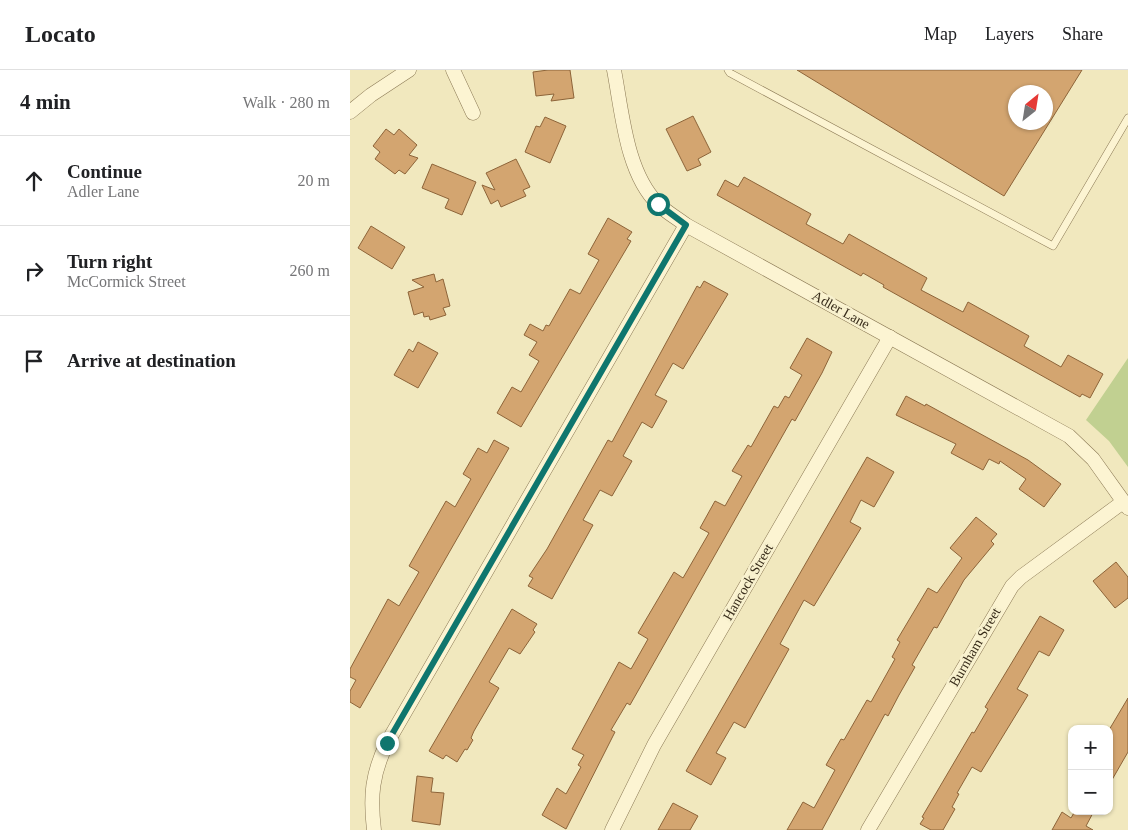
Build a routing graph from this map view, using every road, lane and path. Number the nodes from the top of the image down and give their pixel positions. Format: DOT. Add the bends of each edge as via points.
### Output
graph roads {
  1 [pos="409,70"];
  2 [pos="453,70"];
  3 [pos="614,70"];
  4 [pos="730,71"];
  5 [pos="350,112"];
  6 [pos="473,113"];
  7 [pos="1128,118"];
  8 [pos="686,225"];
  9 [pos="890,337"];
  10 [pos="1125,505"];
  11 [pos="374,830"];
  12 [pos="612,830"];
  13 [pos="868,830"];
  1 -- 5 [label="street"];
  2 -- 6 [label="street"];
  3 -- 8 [label="street, Adler Lane" via="629,150 643,184 658,204"];
  4 -- 7 [label="lane" via="1053,246"];
  8 -- 9 [label="street, Adler Lane"];
  8 -- 11 [label="street" via="387,743 373,782 370,802"];
  9 -- 10 [label="street, Adler Lane" via="1069,436 1093,459"];
  9 -- 12 [label="street, Hancock Street" via="654,745"];
  10 -- 13 [label="street, Burnham Street" via="1021,576 1012,586"];
}
